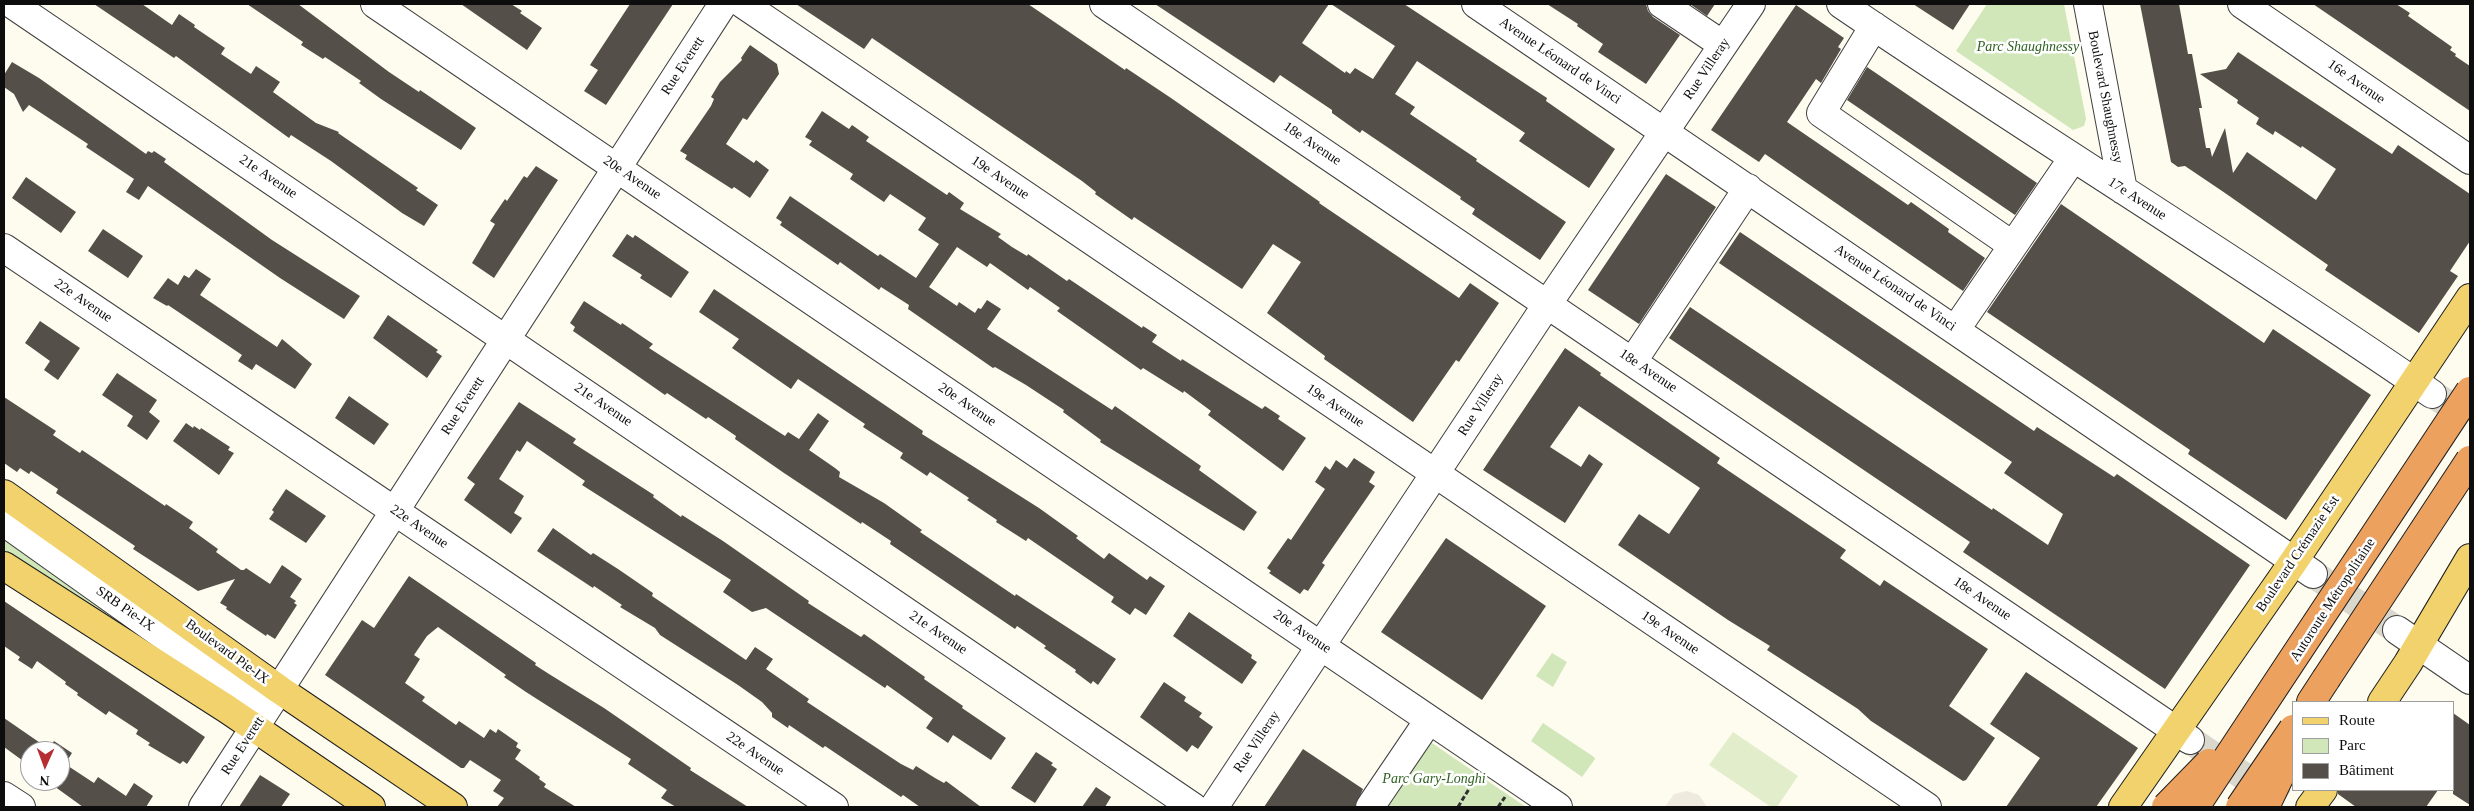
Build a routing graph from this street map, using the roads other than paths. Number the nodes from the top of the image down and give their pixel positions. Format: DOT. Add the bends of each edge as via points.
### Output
graph roads {
  1 [pos="12,4"];
  2 [pos="375,4"];
  3 [pos="723,4"];
  4 [pos="743,4"];
  5 [pos="1104,4"];
  6 [pos="1476,4"];
  7 [pos="1662,4"];
  8 [pos="1751,4"];
  9 [pos="1841,4"];
  10 [pos="2088,4"];
  11 [pos="2242,4"];
  12 [pos="1874,26"];
  13 [pos="1723,45"];
  14 [pos="1665,132"];
  15 [pos="2073,158"];
  16 [pos="2470,160"];
  17 [pos="617,168"];
  18 [pos="1748,188"];
  19 [pos="2123,190"];
  20 [pos="2012,245"];
  21 [pos="4,248"];
  22 [pos="2470,298"];
  23 [pos="1548,304"];
  24 [pos="1956,329"];
  25 [pos="506,339"];
  26 [pos="1632,361"];
  27 [pos="2423,387"];
  28 [pos="2470,391"];
  29 [pos="2470,460"];
  30 [pos="1436,474"];
  31 [pos="4,494"];
  32 [pos="396,511"];
  33 [pos="4,522"];
  34 [pos="2470,558"];
  35 [pos="4,566"];
  36 [pos="2303,568"];
  37 [pos="2407,638"];
  38 [pos="1322,646"];
  39 [pos="2470,680"];
  40 [pos="280,690"];
  41 [pos="2321,691"];
  42 [pos="247,695"];
  43 [pos="2312,701"];
  44 [pos="2382,701"];
  45 [pos="2258,714"];
  46 [pos="1429,720"];
  47 [pos="255,729"];
  48 [pos="2292,730"];
  49 [pos="2182,735"];
  50 [pos="2292,752"];
  51 [pos="2321,791"];
  52 [pos="4,796"];
  53 [pos="21,807"];
  54 [pos="203,807"];
  55 [pos="371,807"];
  56 [pos="452,807"];
  57 [pos="834,807"];
  58 [pos="1193,807"];
  59 [pos="1214,807"];
  60 [pos="1370,807"];
  61 [pos="1558,807"];
  62 [pos="1927,807"];
  63 [pos="2122,807"];
  64 [pos="2166,807"];
  65 [pos="2195,807"];
  66 [pos="2240,807"];
  67 [pos="2265,807"];
  68 [pos="2310,807"];
  1 -- 25 [label="street, 21e Avenue"];
  2 -- 17 [label="street, 20e Avenue"];
  3 -- 17 [label="street, Rue Everett"];
  4 -- 30 [label="street, 19e Avenue"];
  5 -- 23 [label="street, 18e Avenue"];
  6 -- 14 [label="street, Avenue Léonard de Vinci"];
  7 -- 13 [label="street"];
  8 -- 13 [label="street, Rue Villeray"];
  9 -- 12 [label="street, 17e Avenue"];
  10 -- 19 [label="street, Boulevard Shaughnessy"];
  11 -- 16 [label="street, 16e Avenue"];
  12 -- 15 [label="street, 17e Avenue"];
  12 -- 20 [label="street" via="1821,113"];
  13 -- 14 [label="street, Rue Villeray"];
  14 -- 18 [label="street, Avenue Léonard de Vinci"];
  14 -- 23 [label="street, Rue Villeray"];
  15 -- 19 [label="street, 17e Avenue"];
  15 -- 20 [label="street"];
  17 -- 25 [label="street, Rue Everett"];
  17 -- 38 [label="street, 20e Avenue"];
  18 -- 24 [label="street, Avenue Léonard de Vinci"];
  18 -- 26 [label="street"];
  19 -- 27 [label="street, 17e Avenue"];
  20 -- 24 [label="street"];
  21 -- 32 [label="street, 22e Avenue"];
  22 -- 27 [label="main road, Boulevard Crémazie Est"];
  23 -- 26 [label="street, 18e Avenue"];
  23 -- 30 [label="street, Rue Villeray"];
  24 -- 36 [label="street, Avenue Léonard de Vinci"];
  25 -- 32 [label="street, Rue Everett"];
  25 -- 58 [label="street, 21e Avenue"];
  26 -- 49 [label="street, 18e Avenue"];
  27 -- 36 [label="main road, Boulevard Crémazie Est"];
  28 -- 45 [label="highway, Autoroute Métropolitaine, bridge"];
  29 -- 41 [label="highway, bridge"];
  30 -- 38 [label="street, Rue Villeray"];
  30 -- 62 [label="street, 19e Avenue"];
  31 -- 40 [label="main road, Boulevard Pie-IX"];
  32 -- 40 [label="street, Rue Everett"];
  32 -- 57 [label="street, 22e Avenue"];
  33 -- 42 [label="street, SRB Pie-IX"];
  34 -- 37 [label="main road"];
  35 -- 47 [label="main road"];
  36 -- 49 [label="main road, Boulevard Crémazie Est"];
  37 -- 39 [label="street"];
  37 -- 44 [label="main road"];
  38 -- 46 [label="street, 20e Avenue"];
  38 -- 59 [label="street, Rue Villeray"];
  40 -- 42 [label="street"];
  40 -- 47 [label="street, Rue Everett"];
  40 -- 56 [label="main road, Boulevard Pie-IX"];
  41 -- 43 [label="highway"];
  42 -- 47 [label="street"];
  45 -- 64 [label="highway, bridge"];
  45 -- 65 [label="highway, Autoroute Métropolitaine, bridge"];
  46 -- 60 [label="street"];
  46 -- 61 [label="street, 20e Avenue"];
  47 -- 54 [label="street, Rue Everett"];
  47 -- 55 [label="main road"];
  48 -- 66 [label="highway, bridge"];
  49 -- 63 [label="main road, Boulevard Crémazie Est"];
  50 -- 67 [label="highway, bridge"];
  51 -- 68 [label="main road"];
  52 -- 53 [label="street"];
}
